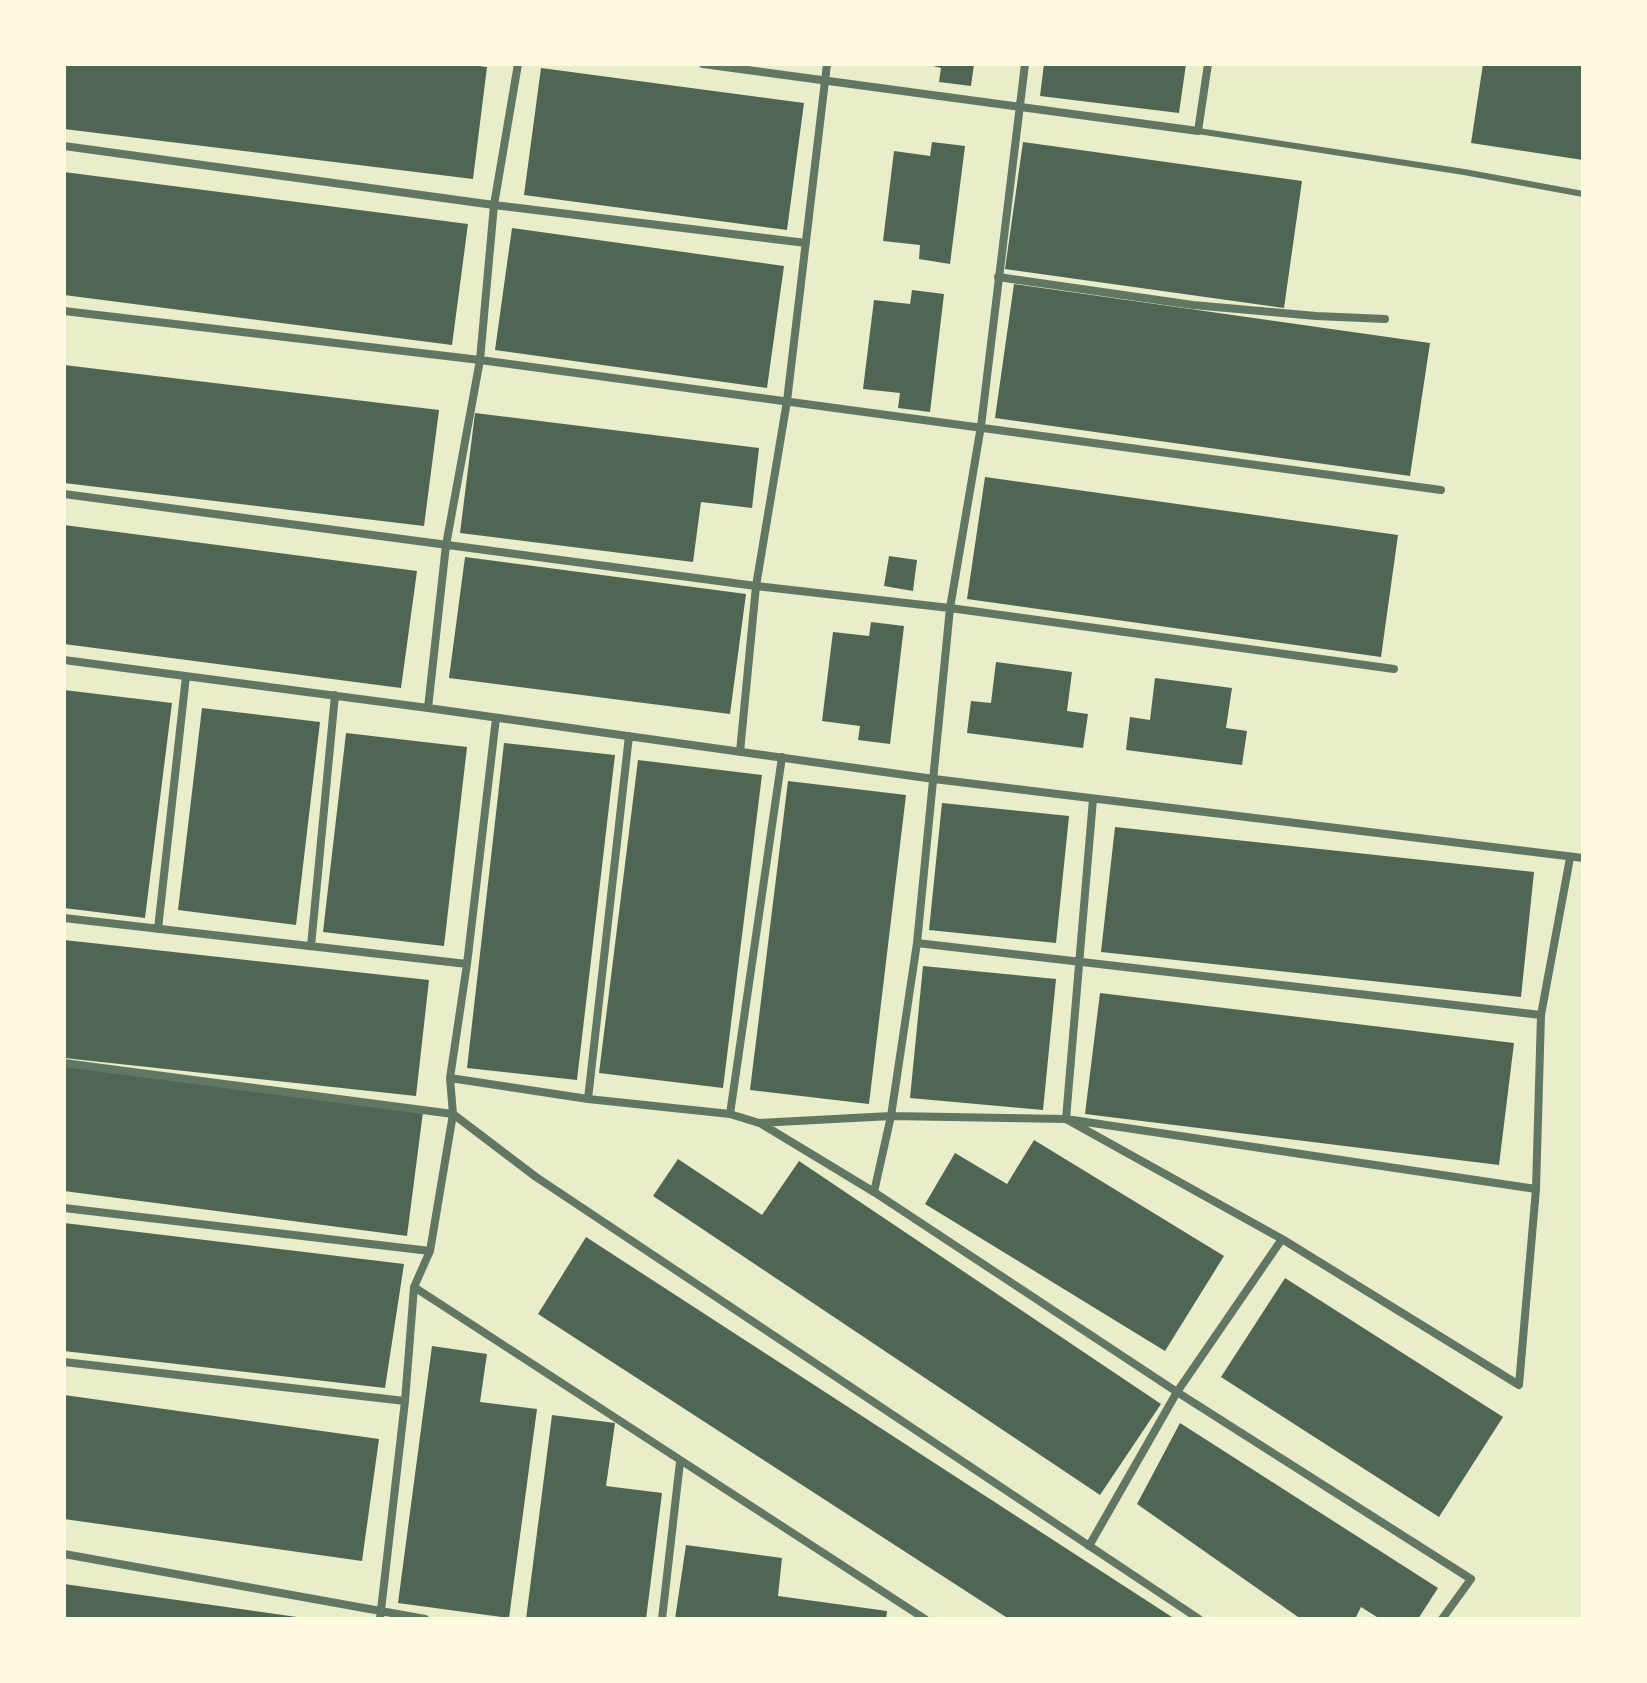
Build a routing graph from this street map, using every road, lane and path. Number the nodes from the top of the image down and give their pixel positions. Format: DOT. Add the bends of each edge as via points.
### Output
graph roads {
  1 [pos="518,64"];
  2 [pos="703,64"];
  3 [pos="827,64"];
  4 [pos="1025,64"];
  5 [pos="1208,64"];
  6 [pos="825,81"];
  7 [pos="1019,107"];
  8 [pos="1198,131"];
  9 [pos="64,146"];
  10 [pos="1583,194"];
  11 [pos="494,205"];
  12 [pos="806,243"];
  13 [pos="998,277"];
  14 [pos="64,311"];
  15 [pos="1385,319"];
  16 [pos="480,360"];
  17 [pos="787,401"];
  18 [pos="981,426"];
  19 [pos="1441,490"];
  20 [pos="64,494"];
  21 [pos="446,545"];
  22 [pos="756,586"];
  23 [pos="950,608"];
  24 [pos="64,660"];
  25 [pos="1394,669"];
  26 [pos="186,676"];
  27 [pos="335,695"];
  28 [pos="428,708"];
  29 [pos="496,718"];
  30 [pos="629,736"];
  31 [pos="740,752"];
  32 [pos="782,757"];
  33 [pos="934,779"];
  34 [pos="1093,799"];
  35 [pos="1570,858"];
  36 [pos="1583,858"];
  37 [pos="64,918"];
  38 [pos="158,929"];
  39 [pos="917,943"];
  40 [pos="311,946"];
  41 [pos="1078,962"];
  42 [pos="467,964"];
  43 [pos="1541,1015"];
  44 [pos="64,1063"];
  45 [pos="450,1078"];
  46 [pos="588,1099"];
  47 [pos="453,1114"];
  48 [pos="730,1114"];
  49 [pos="891,1116"];
  50 [pos="1066,1119"];
  51 [pos="759,1123"];
  52 [pos="1536,1189"];
  53 [pos="874,1192"];
  54 [pos="64,1208"];
  55 [pos="1282,1239"];
  56 [pos="430,1251"];
  57 [pos="414,1287"];
  58 [pos="64,1362"];
  59 [pos="1177,1392"];
  60 [pos="405,1401"];
  61 [pos="680,1462"];
  62 [pos="1089,1546"];
  63 [pos="64,1554"];
  64 [pos="380,1616"];
  65 [pos="425,1619"];
  66 [pos="662,1619"];
  67 [pos="925,1619"];
  68 [pos="1199,1619"];
  69 [pos="1442,1619"];
  1 -- 11 [label="street"];
  2 -- 6 [label="street"];
  3 -- 6 [label="street"];
  4 -- 7 [label="street"];
  5 -- 8 [label="street"];
  6 -- 7 [label="street"];
  6 -- 12 [label="street"];
  7 -- 8 [label="street"];
  7 -- 13 [label="street"];
  8 -- 10 [label="lane"];
  9 -- 11 [label="street"];
  11 -- 12 [label="street"];
  11 -- 16 [label="street"];
  12 -- 17 [label="street"];
  13 -- 15 [label="street" via="1193,305"];
  13 -- 18 [label="street"];
  14 -- 16 [label="street"];
  16 -- 17 [label="street"];
  16 -- 21 [label="street"];
  17 -- 18 [label="street"];
  17 -- 22 [label="street"];
  18 -- 19 [label="street"];
  18 -- 23 [label="street"];
  20 -- 21 [label="street"];
  21 -- 22 [label="street"];
  21 -- 28 [label="street"];
  22 -- 23 [label="street"];
  22 -- 31 [label="street"];
  23 -- 25 [label="street"];
  23 -- 33 [label="street"];
  24 -- 26 [label="street"];
  26 -- 27 [label="street"];
  26 -- 38 [label="street"];
  27 -- 28 [label="street"];
  27 -- 40 [label="street"];
  28 -- 29 [label="street"];
  29 -- 30 [label="street"];
  29 -- 42 [label="street"];
  30 -- 31 [label="street"];
  30 -- 46 [label="street"];
  31 -- 32 [label="street"];
  32 -- 33 [label="street"];
  32 -- 48 [label="street"];
  33 -- 34 [label="street"];
  33 -- 39 [label="street"];
  34 -- 35 [label="street"];
  34 -- 41 [label="street"];
  35 -- 36 [label="street"];
  35 -- 43 [label="street"];
  37 -- 38 [label="street"];
  38 -- 40 [label="street"];
  39 -- 41 [label="street"];
  39 -- 49 [label="street"];
  40 -- 42 [label="street"];
  41 -- 43 [label="street"];
  41 -- 50 [label="street"];
  42 -- 45 [label="street"];
  43 -- 52 [label="street"];
  44 -- 47 [label="street"];
  45 -- 46 [label="street"];
  45 -- 47 [label="street"];
  46 -- 48 [label="street"];
  47 -- 56 [label="street"];
  47 -- 62 [label="street" via="536,1177"];
  48 -- 51 [label="street"];
  49 -- 50 [label="street"];
  49 -- 51 [label="street"];
  49 -- 53 [label="street"];
  50 -- 52 [label="street"];
  50 -- 55 [label="street"];
  51 -- 53 [label="street"];
  52 -- 55 [label="street" via="1519,1385"];
  53 -- 59 [label="street"];
  54 -- 56 [label="street"];
  55 -- 59 [label="street"];
  56 -- 57 [label="street"];
  57 -- 60 [label="street"];
  57 -- 61 [label="street"];
  58 -- 60 [label="street"];
  59 -- 62 [label="street"];
  59 -- 69 [label="street" via="1471,1579"];
  60 -- 64 [label="street"];
  61 -- 66 [label="street"];
  61 -- 67 [label="street"];
  62 -- 68 [label="street"];
  63 -- 64 [label="street"];
  64 -- 65 [label="street"];
}
